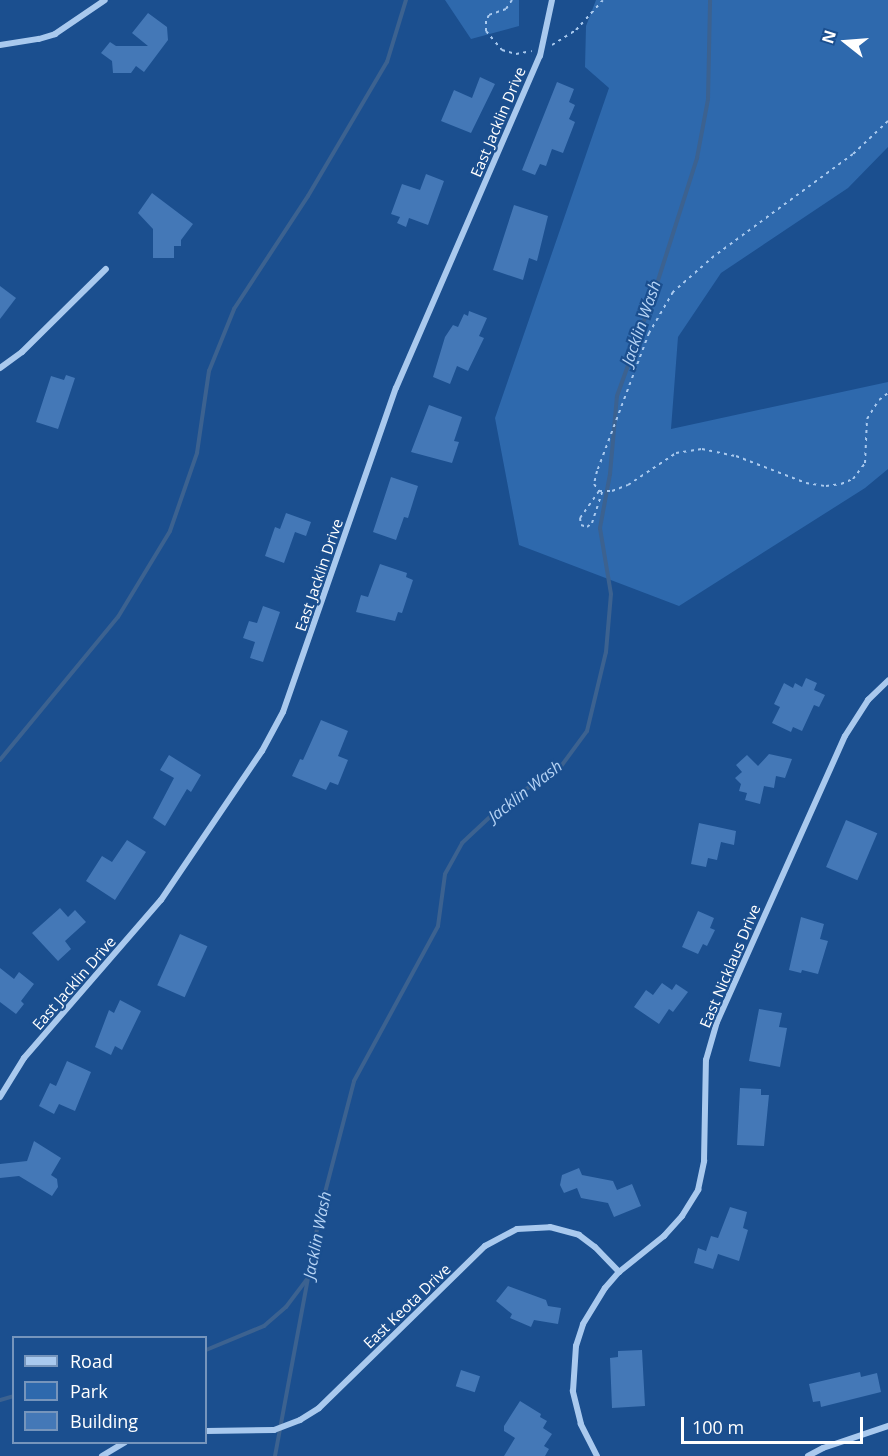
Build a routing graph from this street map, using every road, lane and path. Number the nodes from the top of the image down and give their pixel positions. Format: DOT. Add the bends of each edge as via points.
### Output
graph roads {
  1 [pos="105,0"];
  2 [pos="512,0"];
  3 [pos="552,0"];
  4 [pos="603,0"];
  5 [pos="0,45"];
  6 [pos="541,49"];
  7 [pos="888,121"];
  8 [pos="106,269"];
  9 [pos="0,368"];
  10 [pos="888,393"];
  11 [pos="601,491"];
  12 [pos="888,681"];
  13 [pos="0,1097"];
  14 [pos="620,1272"];
  15 [pos="888,1426"];
  16 [pos="207,1431"];
  17 [pos="123,1444"];
  18 [pos="102,1456"];
  19 [pos="597,1456"];
  20 [pos="808,1456"];
  1 -- 5 [label="street" via="55,34"];
  2 -- 6 [label="path" via="506,9 489,15 489,37 509,53"];
  3 -- 6 [label="street, East Jacklin Drive"];
  4 -- 6 [label="path" via="570,34"];
  6 -- 13 [label="street, East Jacklin Drive" via="396,388 283,712 262,751 161,900 24,1058"];
  7 -- 11 [label="path" via="853,154 714,256 673,292 649,333 597,471 594,484"];
  8 -- 9 [label="street" via="22,352"];
  10 -- 11 [label="path" via="867,419 865,463 853,479 841,484 806,483 717,451 688,449 628,485"];
  11 -- 11 [label="path" via="580,518 581,525 587,527 592,523"];
  12 -- 14 [label="street, East Nicklaus Drive" via="868,700 845,736 717,1022 706,1060 704,1161 698,1190 664,1236"];
  14 -- 16 [label="street, East Keota Drive" via="595,1246 573,1233 550,1227 517,1229 485,1246 319,1408 274,1430"];
  14 -- 19 [label="street, East Nicklaus Drive" via="594,1304 576,1346 576,1407"];
  15 -- 20 [label="street"];
  17 -- 18 [label="street"];
}
